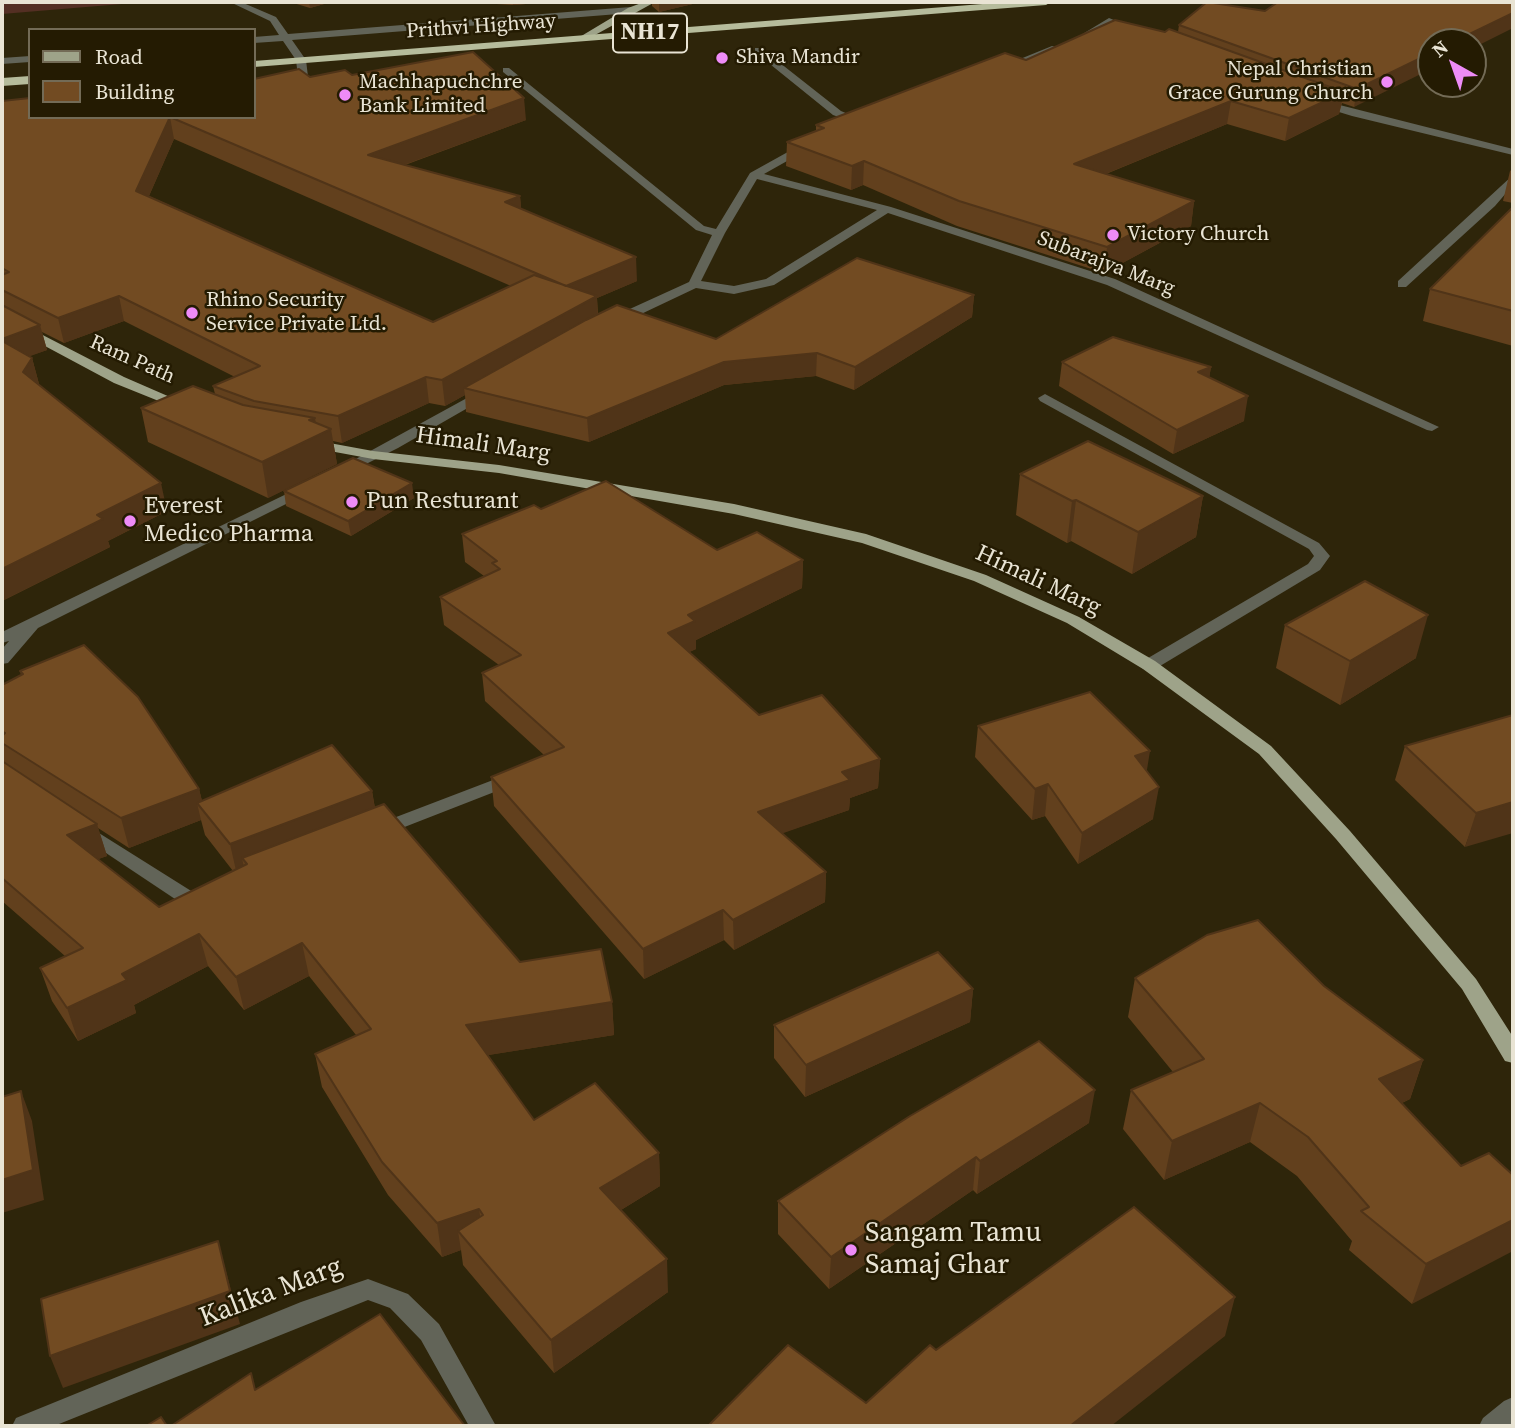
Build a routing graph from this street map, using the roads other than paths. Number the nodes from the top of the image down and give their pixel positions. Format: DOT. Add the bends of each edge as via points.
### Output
graph roads {
  1 [pos="234,2"];
  2 [pos="611,2"];
  3 [pos="651,2"];
  4 [pos="1046,2"];
  5 [pos="631,10"];
  6 [pos="1143,33"];
  7 [pos="284,38"];
  8 [pos="583,38"];
  9 [pos="256,40"];
  10 [pos="758,50"];
  11 [pos="28,59"];
  12 [pos="301,60"];
  13 [pos="2,61"];
  14 [pos="256,64"];
  15 [pos="506,70"];
  16 [pos="990,74"];
  17 [pos="28,80"];
  18 [pos="2,82"];
  19 [pos="303,85"];
  20 [pos="1311,100"];
  21 [pos="877,118"];
  22 [pos="864,123"];
  23 [pos="841,132"];
  24 [pos="818,141"];
  25 [pos="1513,152"];
  26 [pos="754,176"];
  27 [pos="1513,178"];
  28 [pos="887,209"];
  29 [pos="719,233"];
  30 [pos="694,284"];
  31 [pos="1402,284"];
  32 [pos="2,318"];
  33 [pos="606,325"];
  34 [pos="499,384"];
  35 [pos="1045,398"];
  36 [pos="206,414"];
  37 [pos="1432,427"];
  38 [pos="295,441"];
  39 [pos="373,455"];
  40 [pos="32,625"];
  41 [pos="2,638"];
  42 [pos="2,659"];
  43 [pos="1149,665"];
  44 [pos="529,772"];
  45 [pos="69,820"];
  46 [pos="362,837"];
  47 [pos="220,892"];
  48 [pos="1513,1055"];
  49 [pos="1513,1409"];
  50 [pos="25,1426"];
  51 [pos="483,1426"];
  52 [pos="1492,1426"];
  1 -- 7 [label="street" via="273,19"];
  2 -- 5 [label="street"];
  3 -- 5 [label="main road"];
  4 -- 8 [label="highway, Prithvi Highway / NH17"];
  5 -- 7 [label="street"];
  5 -- 8 [label="main road"];
  6 -- 16 [label="street" via="1110,21 1091,34"];
  7 -- 9 [label="street"];
  7 -- 12 [label="street"];
  8 -- 12 [label="highway, Prithvi Highway / NH17"];
  10 -- 22 [label="street" via="837,113"];
  11 -- 13 [label="street"];
  12 -- 14 [label="highway, Prithvi Highway / NH17"];
  12 -- 19 [label="street"];
  15 -- 29 [label="street" via="700,228"];
  17 -- 18 [label="highway"];
  20 -- 25 [label="street"];
  21 -- 22 [label="street"];
  22 -- 23 [label="street"];
  24 -- 26 [label="street"];
  26 -- 28 [label="street, Subarajya Marg"];
  26 -- 29 [label="street"];
  27 -- 31 [label="street" via="1491,204"];
  28 -- 30 [label="street" via="770,282 734,290"];
  28 -- 37 [label="street, Subarajya Marg" via="1111,282"];
  29 -- 30 [label="street"];
  30 -- 33 [label="street"];
  32 -- 36 [label="main road, Ram Path" via="118,380"];
  34 -- 39 [label="street"];
  35 -- 43 [label="street" via="1314,546 1322,556 1314,567"];
  38 -- 39 [label="main road"];
  39 -- 40 [label="street"];
  39 -- 43 [label="main road, Himali Marg" via="499,469 721,506 866,539 980,578 1073,620"];
  40 -- 41 [label="street"];
  40 -- 42 [label="street"];
  43 -- 48 [label="main road, Himali Marg" via="1265,750 1469,984"];
  44 -- 46 [label="street"];
  45 -- 47 [label="street" via="194,902"];
  49 -- 52 [label="street"];
  50 -- 51 [label="street, Kalika Marg" via="368,1289 399,1301 430,1332"];
}
